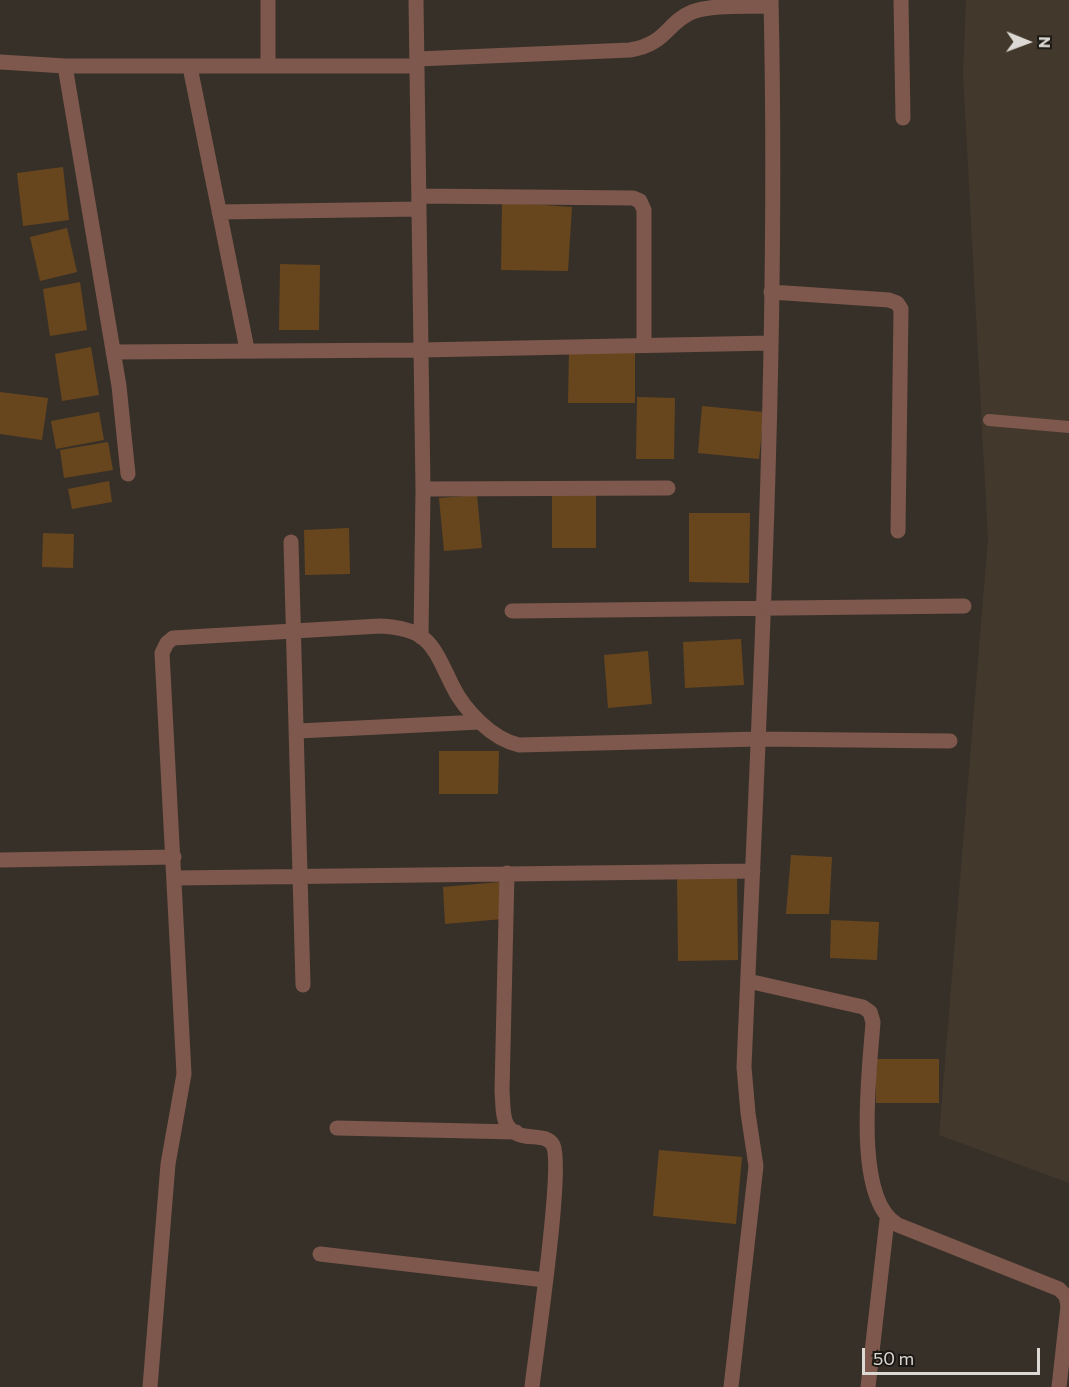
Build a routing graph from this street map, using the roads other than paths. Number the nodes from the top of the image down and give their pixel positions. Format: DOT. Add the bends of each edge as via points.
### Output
graph roads {
  1 [pos="268,0"];
  2 [pos="416,0"];
  3 [pos="901,0"];
  4 [pos="771,3"];
  5 [pos="0,62"];
  6 [pos="417,63"];
  7 [pos="65,66"];
  8 [pos="268,66"];
  9 [pos="190,67"];
  10 [pos="903,118"];
  11 [pos="419,202"];
  12 [pos="219,212"];
  13 [pos="771,292"];
  14 [pos="771,343"];
  15 [pos="644,345"];
  16 [pos="247,350"];
  17 [pos="421,350"];
  18 [pos="113,352"];
  19 [pos="989,420"];
  20 [pos="1069,427"];
  21 [pos="128,474"];
  22 [pos="668,488"];
  23 [pos="423,489"];
  24 [pos="898,531"];
  25 [pos="291,542"];
  26 [pos="964,606"];
  27 [pos="764,610"];
  28 [pos="512,611"];
  29 [pos="296,631"];
  30 [pos="421,637"];
  31 [pos="480,722"];
  32 [pos="298,731"];
  33 [pos="758,738"];
  34 [pos="950,741"];
  35 [pos="174,857"];
  36 [pos="0,860"];
  37 [pos="753,871"];
  38 [pos="507,873"];
  39 [pos="302,876"];
  40 [pos="174,878"];
  41 [pos="748,981"];
  42 [pos="303,984"];
  43 [pos="337,1128"];
  44 [pos="516,1132"];
  45 [pos="887,1220"];
  46 [pos="320,1254"];
  47 [pos="545,1280"];
  48 [pos="150,1387"];
  49 [pos="532,1387"];
  50 [pos="731,1387"];
  51 [pos="868,1387"];
  52 [pos="1059,1387"];
  1 -- 8 [label="street"];
  2 -- 6 [label="street"];
  3 -- 10 [label="street"];
  4 -- 6 [label="street" via="692,12 657,42 630,50"];
  4 -- 13 [label="street"];
  5 -- 7 [label="street"];
  6 -- 8 [label="street"];
  6 -- 11 [label="street"];
  7 -- 9 [label="street"];
  7 -- 18 [label="street"];
  8 -- 9 [label="street"];
  9 -- 12 [label="street"];
  11 -- 12 [label="street"];
  11 -- 15 [label="street" via="633,198 640,201 644,210"];
  11 -- 17 [label="street"];
  12 -- 16 [label="street"];
  13 -- 14 [label="street"];
  13 -- 24 [label="street" via="889,300 901,309"];
  14 -- 15 [label="street"];
  14 -- 27 [label="street"];
  15 -- 17 [label="street"];
  16 -- 17 [label="street"];
  16 -- 18 [label="street"];
  17 -- 23 [label="street"];
  18 -- 21 [label="street"];
  19 -- 20 [label="lane"];
  22 -- 23 [label="street"];
  23 -- 30 [label="street"];
  25 -- 29 [label="street"];
  26 -- 27 [label="street"];
  27 -- 28 [label="street"];
  27 -- 33 [label="street"];
  29 -- 30 [label="street" via="394,627"];
  29 -- 32 [label="street"];
  29 -- 35 [label="street" via="173,638 167,643 162,653"];
  30 -- 31 [label="street" via="441,658 453,687"];
  31 -- 32 [label="street"];
  31 -- 33 [label="street" via="502,739 519,745"];
  32 -- 39 [label="street"];
  33 -- 34 [label="street"];
  33 -- 37 [label="street"];
  35 -- 36 [label="street"];
  35 -- 40 [label="street"];
  37 -- 38 [label="street"];
  37 -- 41 [label="street"];
  38 -- 39 [label="street"];
  38 -- 44 [label="street" via="502,1091 506,1122"];
  39 -- 40 [label="street"];
  39 -- 42 [label="street"];
  40 -- 48 [label="street" via="184,1074 168,1164"];
  41 -- 45 [label="street" via="863,1007 870,1012 873,1022 867,1149"];
  41 -- 50 [label="street" via="744,1067 756,1166"];
  43 -- 44 [label="street"];
  44 -- 47 [label="street" via="522,1137 545,1138 553,1145 555,1174"];
  45 -- 51 [label="street"];
  45 -- 52 [label="street" via="1059,1289 1068,1306"];
  46 -- 47 [label="street"];
  47 -- 49 [label="street"];
}
